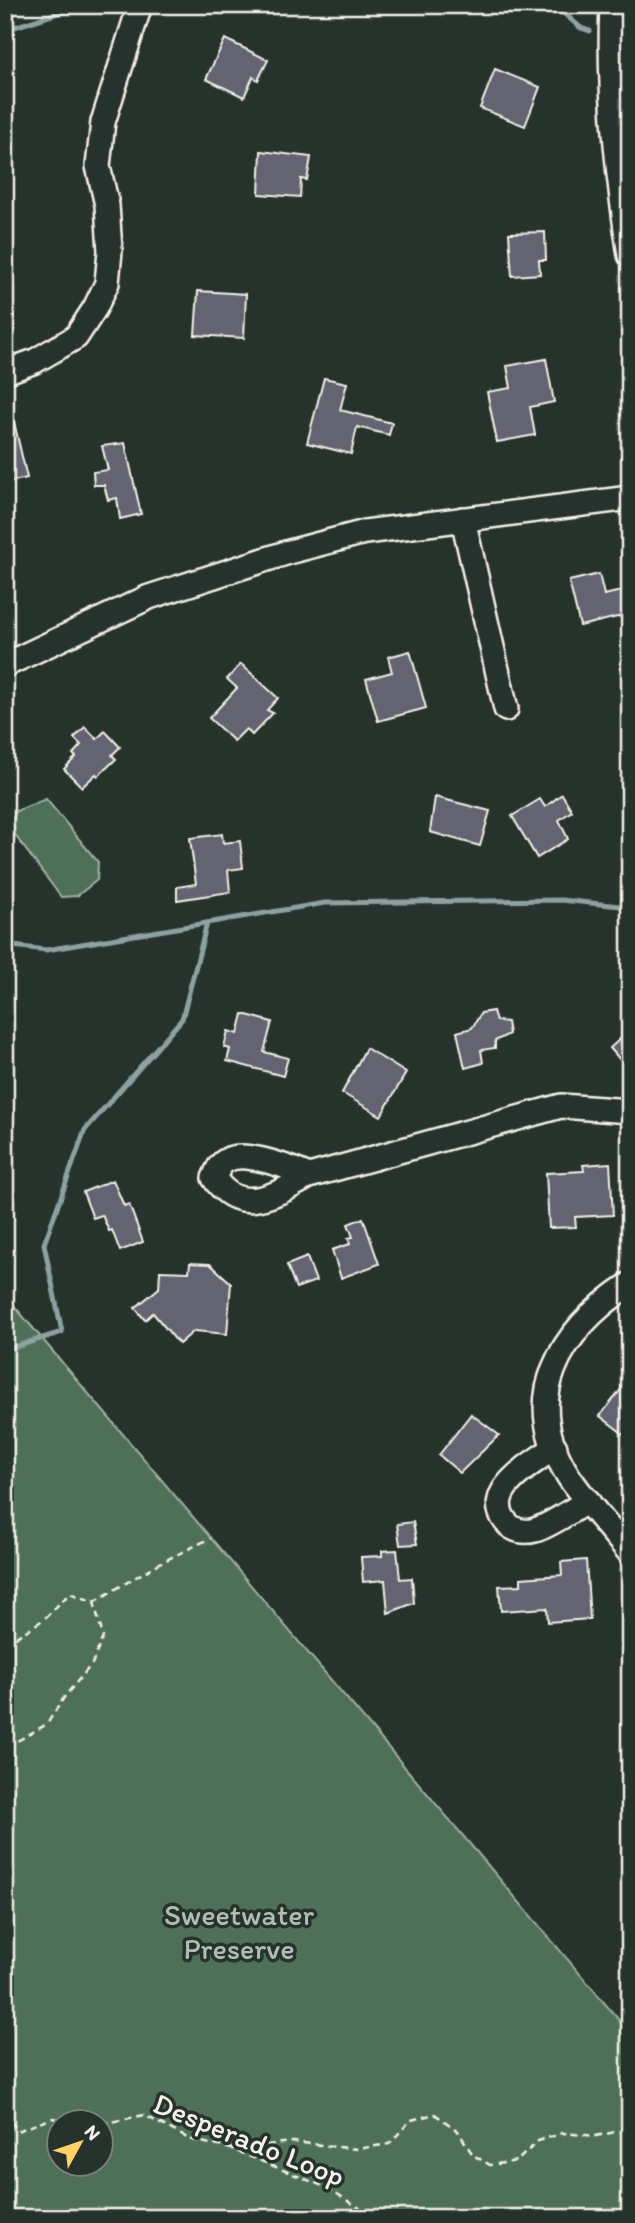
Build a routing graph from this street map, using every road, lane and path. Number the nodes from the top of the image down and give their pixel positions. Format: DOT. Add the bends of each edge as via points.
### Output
graph roads {
  1 [pos="140,5"];
  2 [pos="612,5"];
  3 [pos="630,255"];
  4 [pos="5,372"];
  5 [pos="630,498"];
  6 [pos="463,519"];
  7 [pos="5,665"];
  8 [pos="506,709"];
  9 [pos="630,1111"];
  10 [pos="309,1176"];
  11 [pos="630,1284"];
  12 [pos="555,1447"];
  13 [pos="588,1501"];
  14 [pos="211,1538"];
  15 [pos="630,1553"];
  16 [pos="94,1602"];
  17 [pos="5,1644"];
  18 [pos="5,1744"];
  19 [pos="5,2111"];
  20 [pos="46,2120"];
  21 [pos="116,2121"];
  22 [pos="630,2129"];
  23 [pos="231,2149"];
  24 [pos="379,2218"];
  1 -- 4 [label="street" via="103,122 98,166 107,205 107,283 76,337"];
  2 -- 3 [label="street" via="616,139"];
  5 -- 6 [label="street"];
  6 -- 7 [label="street" via="365,532 187,584 149,597"];
  6 -- 8 [label="street"];
  9 -- 10 [label="street" via="561,1106"];
  11 -- 12 [label="street" via="605,1301 566,1344 549,1378 546,1426"];
  12 -- 13 [label="street"];
  12 -- 13 [label="street" via="507,1484 498,1501 499,1512 508,1526 518,1531 536,1530"];
  13 -- 15 [label="street"];
  14 -- 16 [label="path"];
  16 -- 17 [label="path" via="70,1593 43,1620"];
  16 -- 18 [label="path" via="103,1637 92,1664 47,1724"];
  19 -- 20 [label="path" via="17,2131"];
  21 -- 23 [label="path, Desperado Loop" via="144,2115 189,2138"];
  22 -- 23 [label="path" via="596,2136 564,2133 538,2141 517,2161 491,2165 472,2155 458,2131 435,2114 411,2120 389,2144 357,2149 293,2142"];
  23 -- 24 [label="path, Desperado Loop" via="330,2189"];
}
